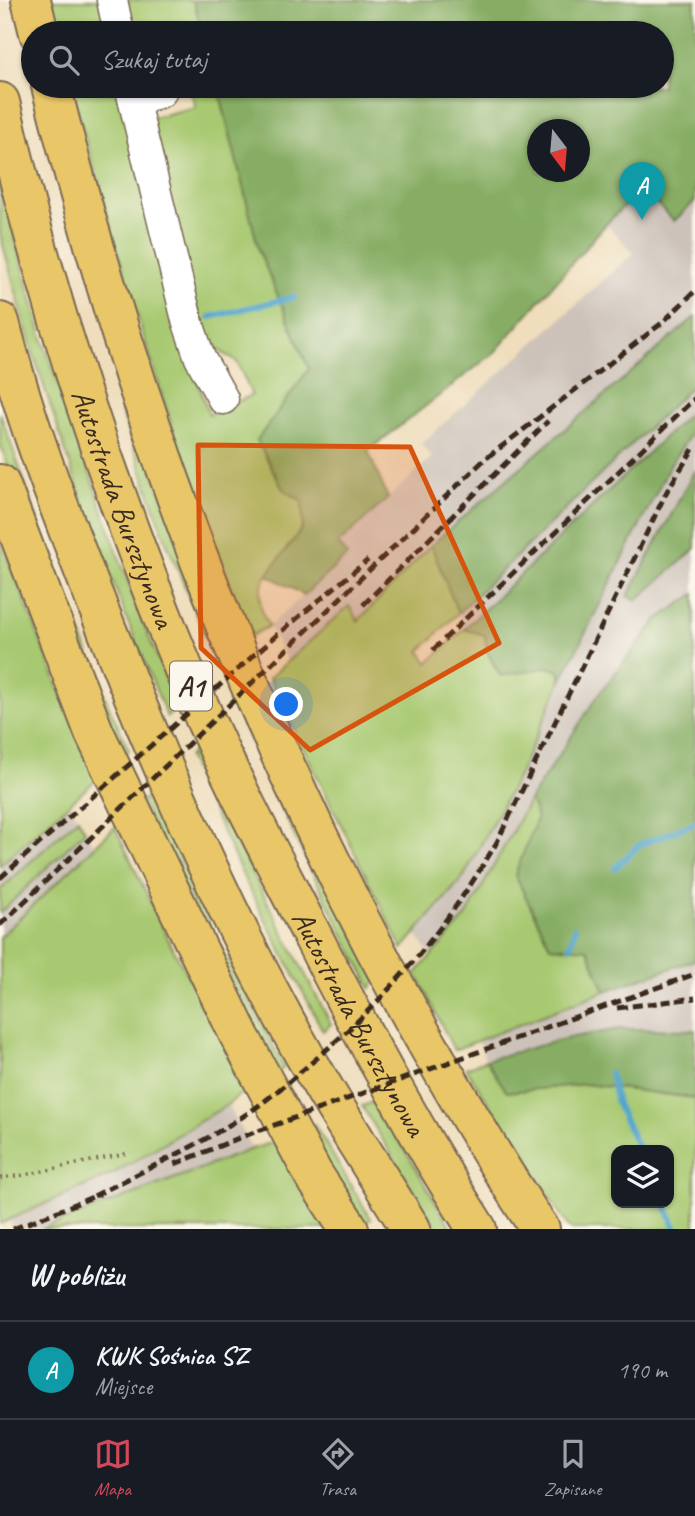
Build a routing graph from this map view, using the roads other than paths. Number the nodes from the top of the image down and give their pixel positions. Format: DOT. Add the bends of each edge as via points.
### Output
graph roads {
  1 [pos="31,0"];
  2 [pos="112,0"];
  3 [pos="36,21"];
  4 [pos="116,21"];
  5 [pos="54,98"];
  6 [pos="143,98"];
  7 [pos="0,102"];
  8 [pos="0,322"];
  9 [pos="223,398"];
  10 [pos="0,484"];
  11 [pos="349,1229"];
  12 [pos="411,1229"];
  13 [pos="477,1229"];
  14 [pos="540,1229"];
  1 -- 3 [label="highway"];
  2 -- 4 [label="lane"];
  5 -- 14 [label="highway" via="98,264 141,399 237,654 302,804 379,959"];
  6 -- 9 [label="lane" via="187,320 200,358"];
  7 -- 13 [label="highway, Autostrada Bursztynowa / A1" via="62,328 119,499 187,677 335,980"];
  8 -- 12 [label="highway, Autostrada Bursztynowa / A1" via="53,491 136,707 196,841 280,1011"];
  10 -- 11 [label="highway" via="94,732 238,1033 313,1174"];
}
